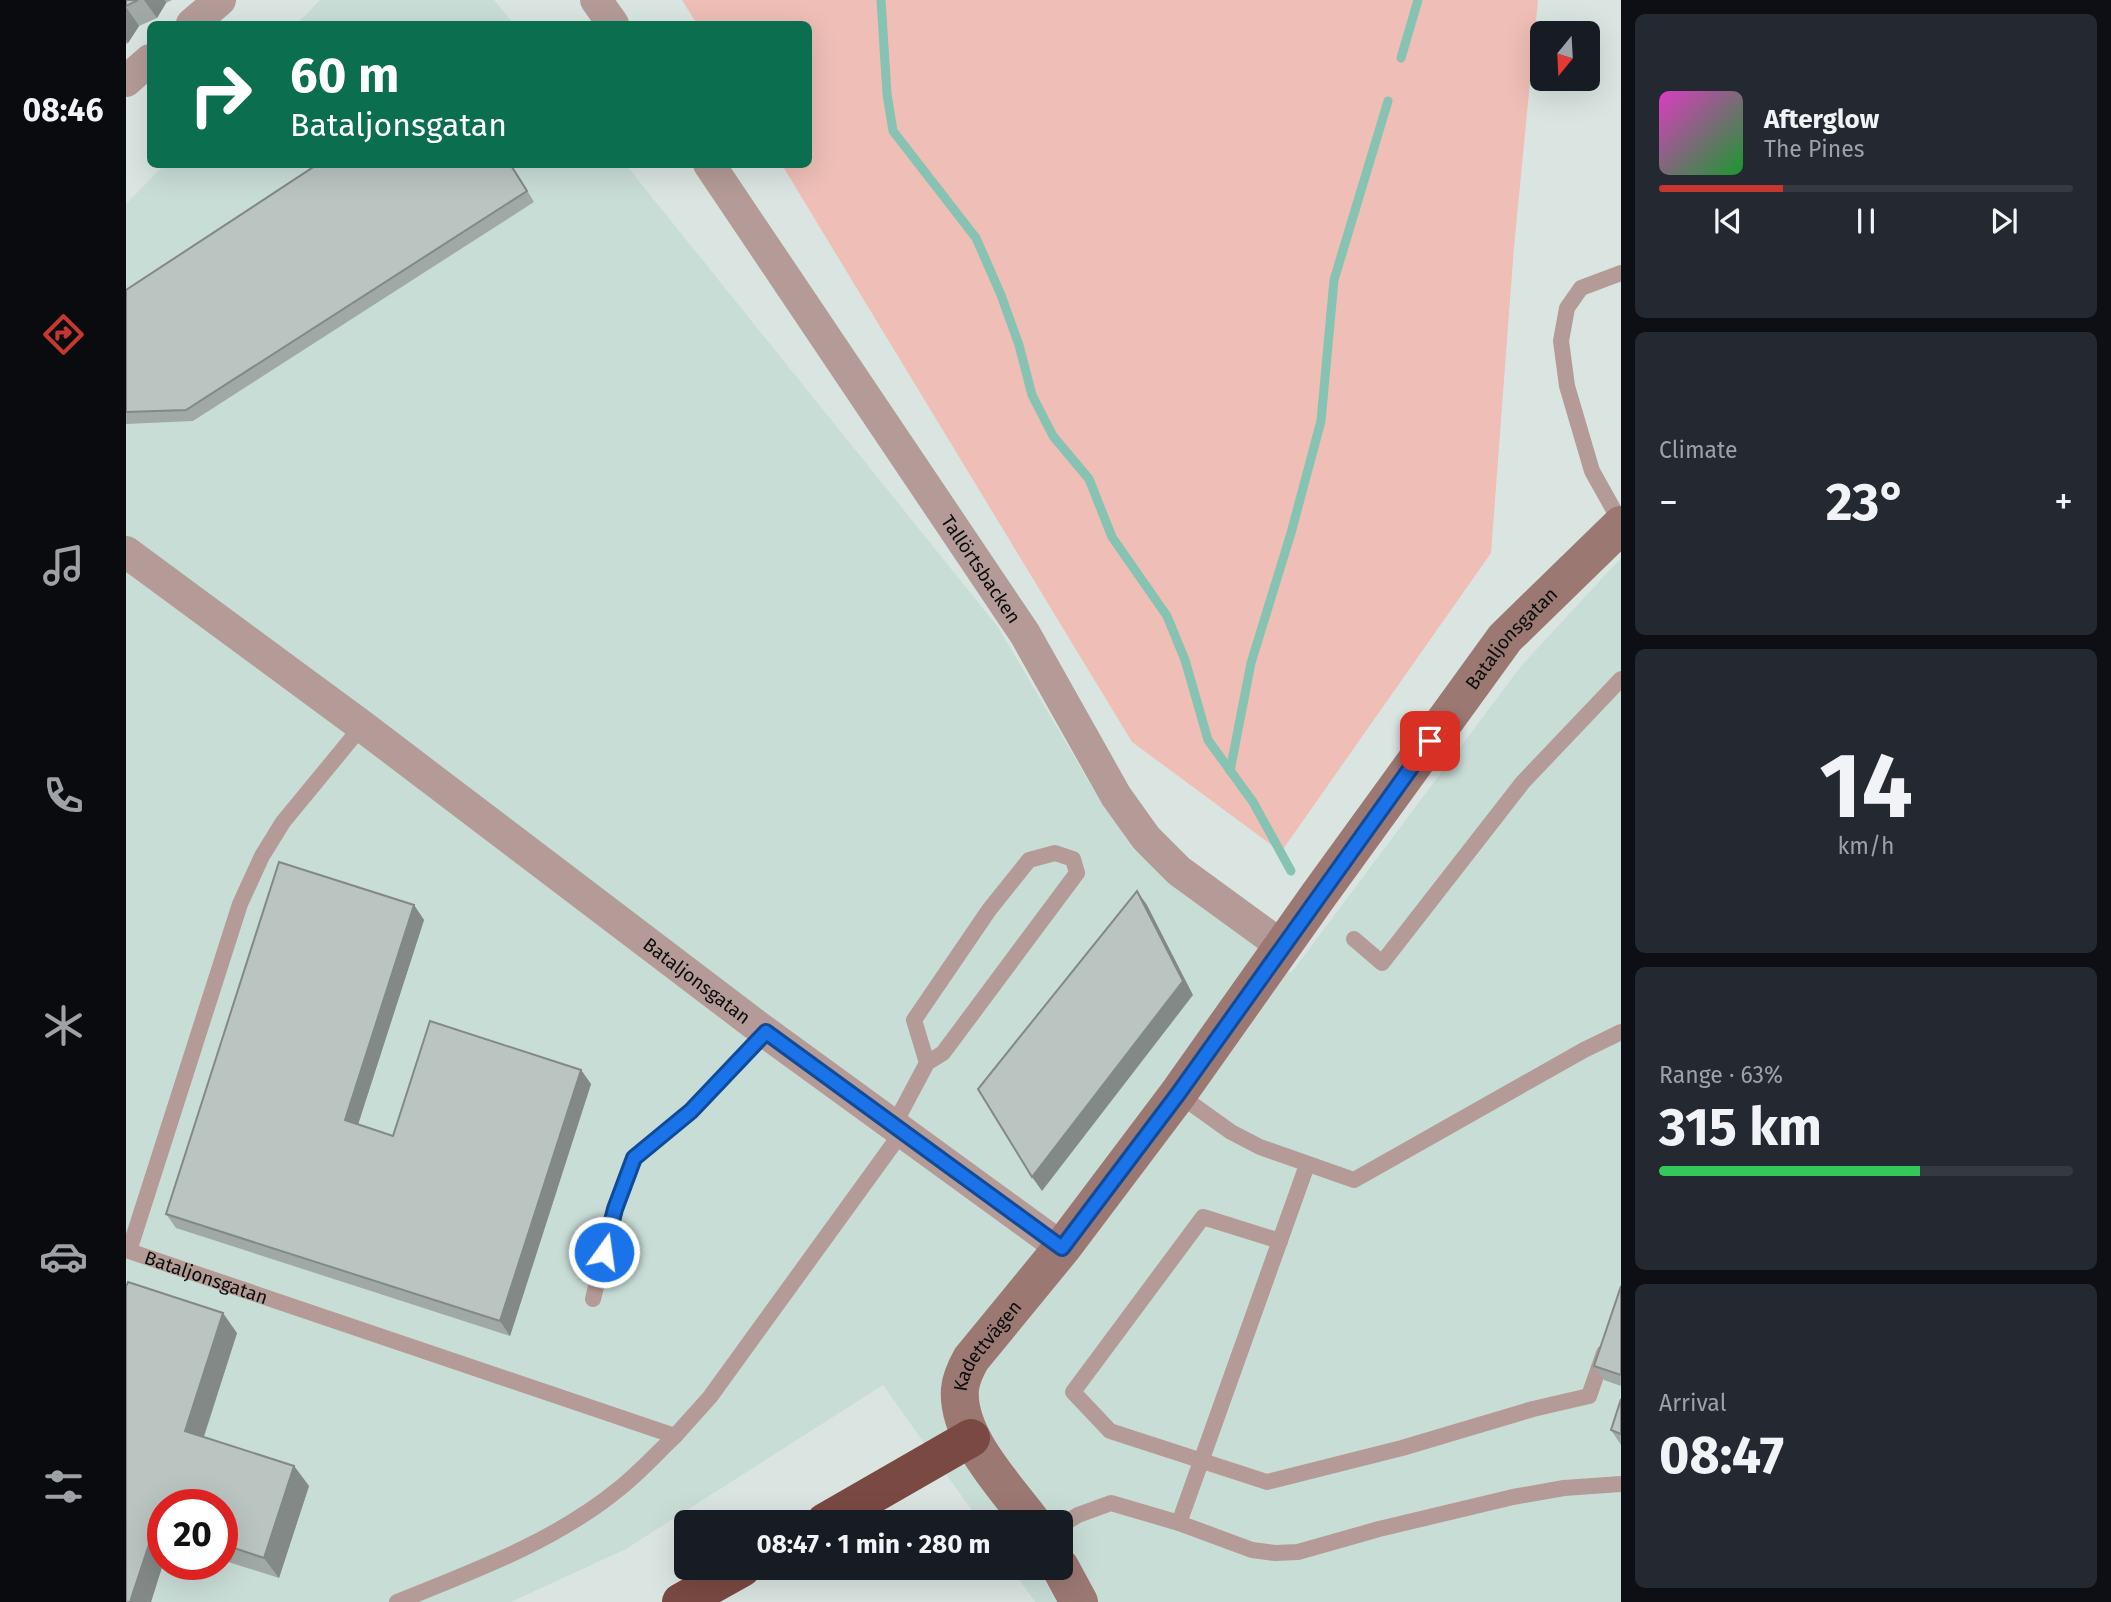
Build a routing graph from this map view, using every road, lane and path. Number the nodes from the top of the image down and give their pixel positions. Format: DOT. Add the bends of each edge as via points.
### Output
graph roads {
  1 [pos="220,0"];
  2 [pos="596,0"];
  3 [pos="195,21"];
  4 [pos="611,21"];
  5 [pos="147,63"];
  6 [pos="126,81"];
  7 [pos="712,168"];
  8 [pos="1621,272"];
  9 [pos="1621,524"];
  10 [pos="126,552"];
  11 [pos="1621,679"];
  12 [pos="362,726"];
  13 [pos="1354,939"];
  14 [pos="1282,946"];
  15 [pos="766,1032"];
  16 [pos="1621,1032"];
  17 [pos="927,1063"];
  18 [pos="1178,1094"];
  19 [pos="898,1128"];
  20 [pos="1307,1164"];
  21 [pos="1280,1241"];
  22 [pos="1062,1248"];
  23 [pos="593,1299"];
  24 [pos="1609,1338"];
  25 [pos="675,1436"];
  26 [pos="971,1438"];
  27 [pos="1202,1462"];
  28 [pos="1621,1484"];
  29 [pos="846,1510"];
  30 [pos="1023,1510"];
  31 [pos="1073,1518"];
  32 [pos="1179,1523"];
  33 [pos="720,1580"];
  34 [pos="1067,1580"];
  35 [pos="397,1602"];
  36 [pos="681,1602"];
  37 [pos="1079,1602"];
  1 -- 3 [label="street"];
  2 -- 4 [label="street"];
  5 -- 6 [label="street"];
  7 -- 14 [label="street, Tallörtsbacken" via="1025,634 1132,821 1179,871"];
  8 -- 9 [label="lane" via="1581,288 1567,308 1561,341 1567,386 1592,471"];
  9 -- 14 [label="street, Bataljonsgatan" via="1505,638"];
  10 -- 12 [label="street, Bataljonsgatan"];
  11 -- 13 [label="lane" via="1523,782 1382,963"];
  12 -- 15 [label="street, Bataljonsgatan"];
  12 -- 25 [label="lane, Bataljonsgatan" via="284,822 240,904 129,1251"];
  14 -- 18 [label="street, Bataljonsgatan"];
  15 -- 19 [label="street, Bataljonsgatan"];
  15 -- 23 [label="lane" via="691,1111 634,1158 615,1209"];
  16 -- 20 [label="lane" via="1354,1180"];
  17 -- 17 [label="lane" via="914,1020 989,910 1029,860 1055,853 1073,859 1077,873 943,1053"];
  17 -- 19 [label="lane"];
  18 -- 20 [label="lane" via="1231,1132"];
  18 -- 22 [label="street, Bataljonsgatan"];
  19 -- 22 [label="street, Bataljonsgatan"];
  19 -- 25 [label="lane" via="710,1397"];
  20 -- 21 [label="lane"];
  21 -- 27 [label="lane"];
  21 -- 27 [label="lane" via="1203,1217 1073,1392 1110,1432"];
  22 -- 26 [label="street, Kadettvägen" via="963,1374 961,1409"];
  24 -- 27 [label="lane" via="1590,1396 1267,1482"];
  25 -- 35 [label="lane" via="620,1488 559,1529 493,1563"];
  26 -- 29 [label="highway"];
  26 -- 30 [label="street, Kadettvägen"];
  27 -- 32 [label="lane"];
  28 -- 32 [label="lane" via="1513,1497 1298,1552 1252,1550"];
  31 -- 32 [label="lane" via="1111,1503"];
  33 -- 36 [label="highway"];
  34 -- 37 [label="street"];
}
